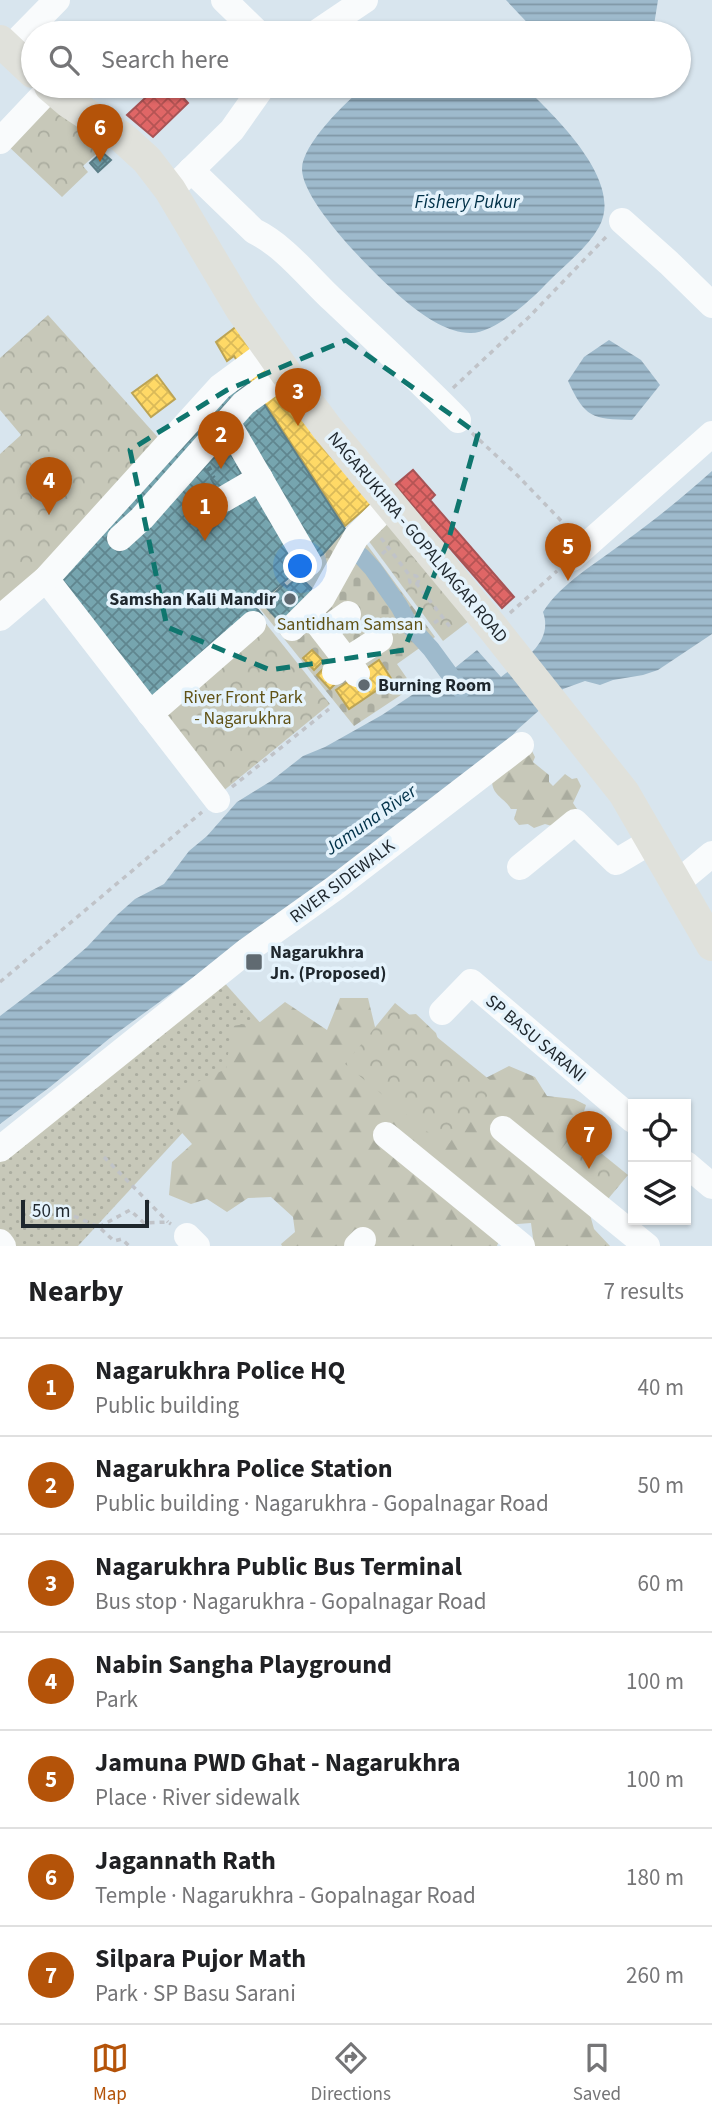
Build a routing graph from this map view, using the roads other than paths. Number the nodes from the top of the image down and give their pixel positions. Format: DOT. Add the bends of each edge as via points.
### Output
graph roads {
  1 [pos="57,0"];
  2 [pos="224,0"];
  3 [pos="365,0"];
  4 [pos="32,21"];
  5 [pos="246,21"];
  6 [pos="334,21"];
  7 [pos="21,31"];
  8 [pos="4,45"];
  9 [pos="21,61"];
  10 [pos="39,98"];
  11 [pos="64,98"];
  12 [pos="255,98"];
  13 [pos="0,141"];
  14 [pos="181,180"];
  15 [pos="622,221"];
  16 [pos="712,305"];
  17 [pos="278,361"];
  18 [pos="458,420"];
  19 [pos="227,422"];
  20 [pos="712,434"];
  21 [pos="260,478"];
  22 [pos="224,499"];
  23 [pos="379,513"];
  24 [pos="120,538"];
  25 [pos="578,553"];
  26 [pos="309,563"];
  27 [pos="46,579"];
  28 [pos="348,614"];
  29 [pos="0,618"];
  30 [pos="253,624"];
  31 [pos="380,639"];
  32 [pos="327,646"];
  33 [pos="150,714"];
  34 [pos="521,745"];
  35 [pos="217,800"];
  36 [pos="653,840"];
  37 [pos="712,854"];
  38 [pos="520,867"];
  39 [pos="676,884"];
  40 [pos="712,945"];
  41 [pos="442,1012"];
  42 [pos="628,1116"];
  43 [pos="503,1129"];
  44 [pos="386,1135"];
  45 [pos="0,1149"];
  46 [pos="691,1168"];
  47 [pos="712,1186"];
  48 [pos="522,1246"];
  49 [pos="647,1246"];
  1 -- 4 [label="street"];
  2 -- 5 [label="street"];
  3 -- 6 [label="street"];
  7 -- 8 [label="street"];
  8 -- 9 [label="main road"];
  10 -- 13 [label="street"];
  11 -- 14 [label="main road, NAGARUKHRA - GOPALNAGAR ROAD"];
  12 -- 14 [label="street" via="232,130"];
  14 -- 17 [label="main road, NAGARUKHRA - GOPALNAGAR ROAD" via="241,309"];
  14 -- 18 [label="street" via="296,263"];
  15 -- 16 [label="street"];
  17 -- 19 [label="street"];
  17 -- 23 [label="main road, NAGARUKHRA - GOPALNAGAR ROAD"];
  17 -- 27 [label="street" via="220,387"];
  19 -- 21 [label="street"];
  19 -- 24 [label="street"];
  20 -- 25 [label="street"];
  21 -- 22 [label="street"];
  21 -- 26 [label="street"];
  23 -- 32 [label="street" via="356,537 322,598"];
  23 -- 36 [label="main road, NAGARUKHRA - GOPALNAGAR ROAD" via="493,628 624,793"];
  27 -- 29 [label="street"];
  27 -- 33 [label="street"];
  28 -- 32 [label="street"];
  30 -- 33 [label="street"];
  31 -- 32 [label="street"];
  33 -- 35 [label="street"];
  34 -- 45 [label="street, RIVER SIDEWALK" via="248,950"];
  36 -- 38 [label="street" via="616,862 575,822"];
  36 -- 39 [label="main road, NAGARUKHRA - GOPALNAGAR ROAD"];
  37 -- 39 [label="street"];
  39 -- 40 [label="main road, NAGARUKHRA - GOPALNAGAR ROAD"];
  41 -- 42 [label="street, SP BASU SARANI" via="471,982"];
  43 -- 49 [label="street"];
  44 -- 48 [label="street"];
  46 -- 47 [label="street"];
}
